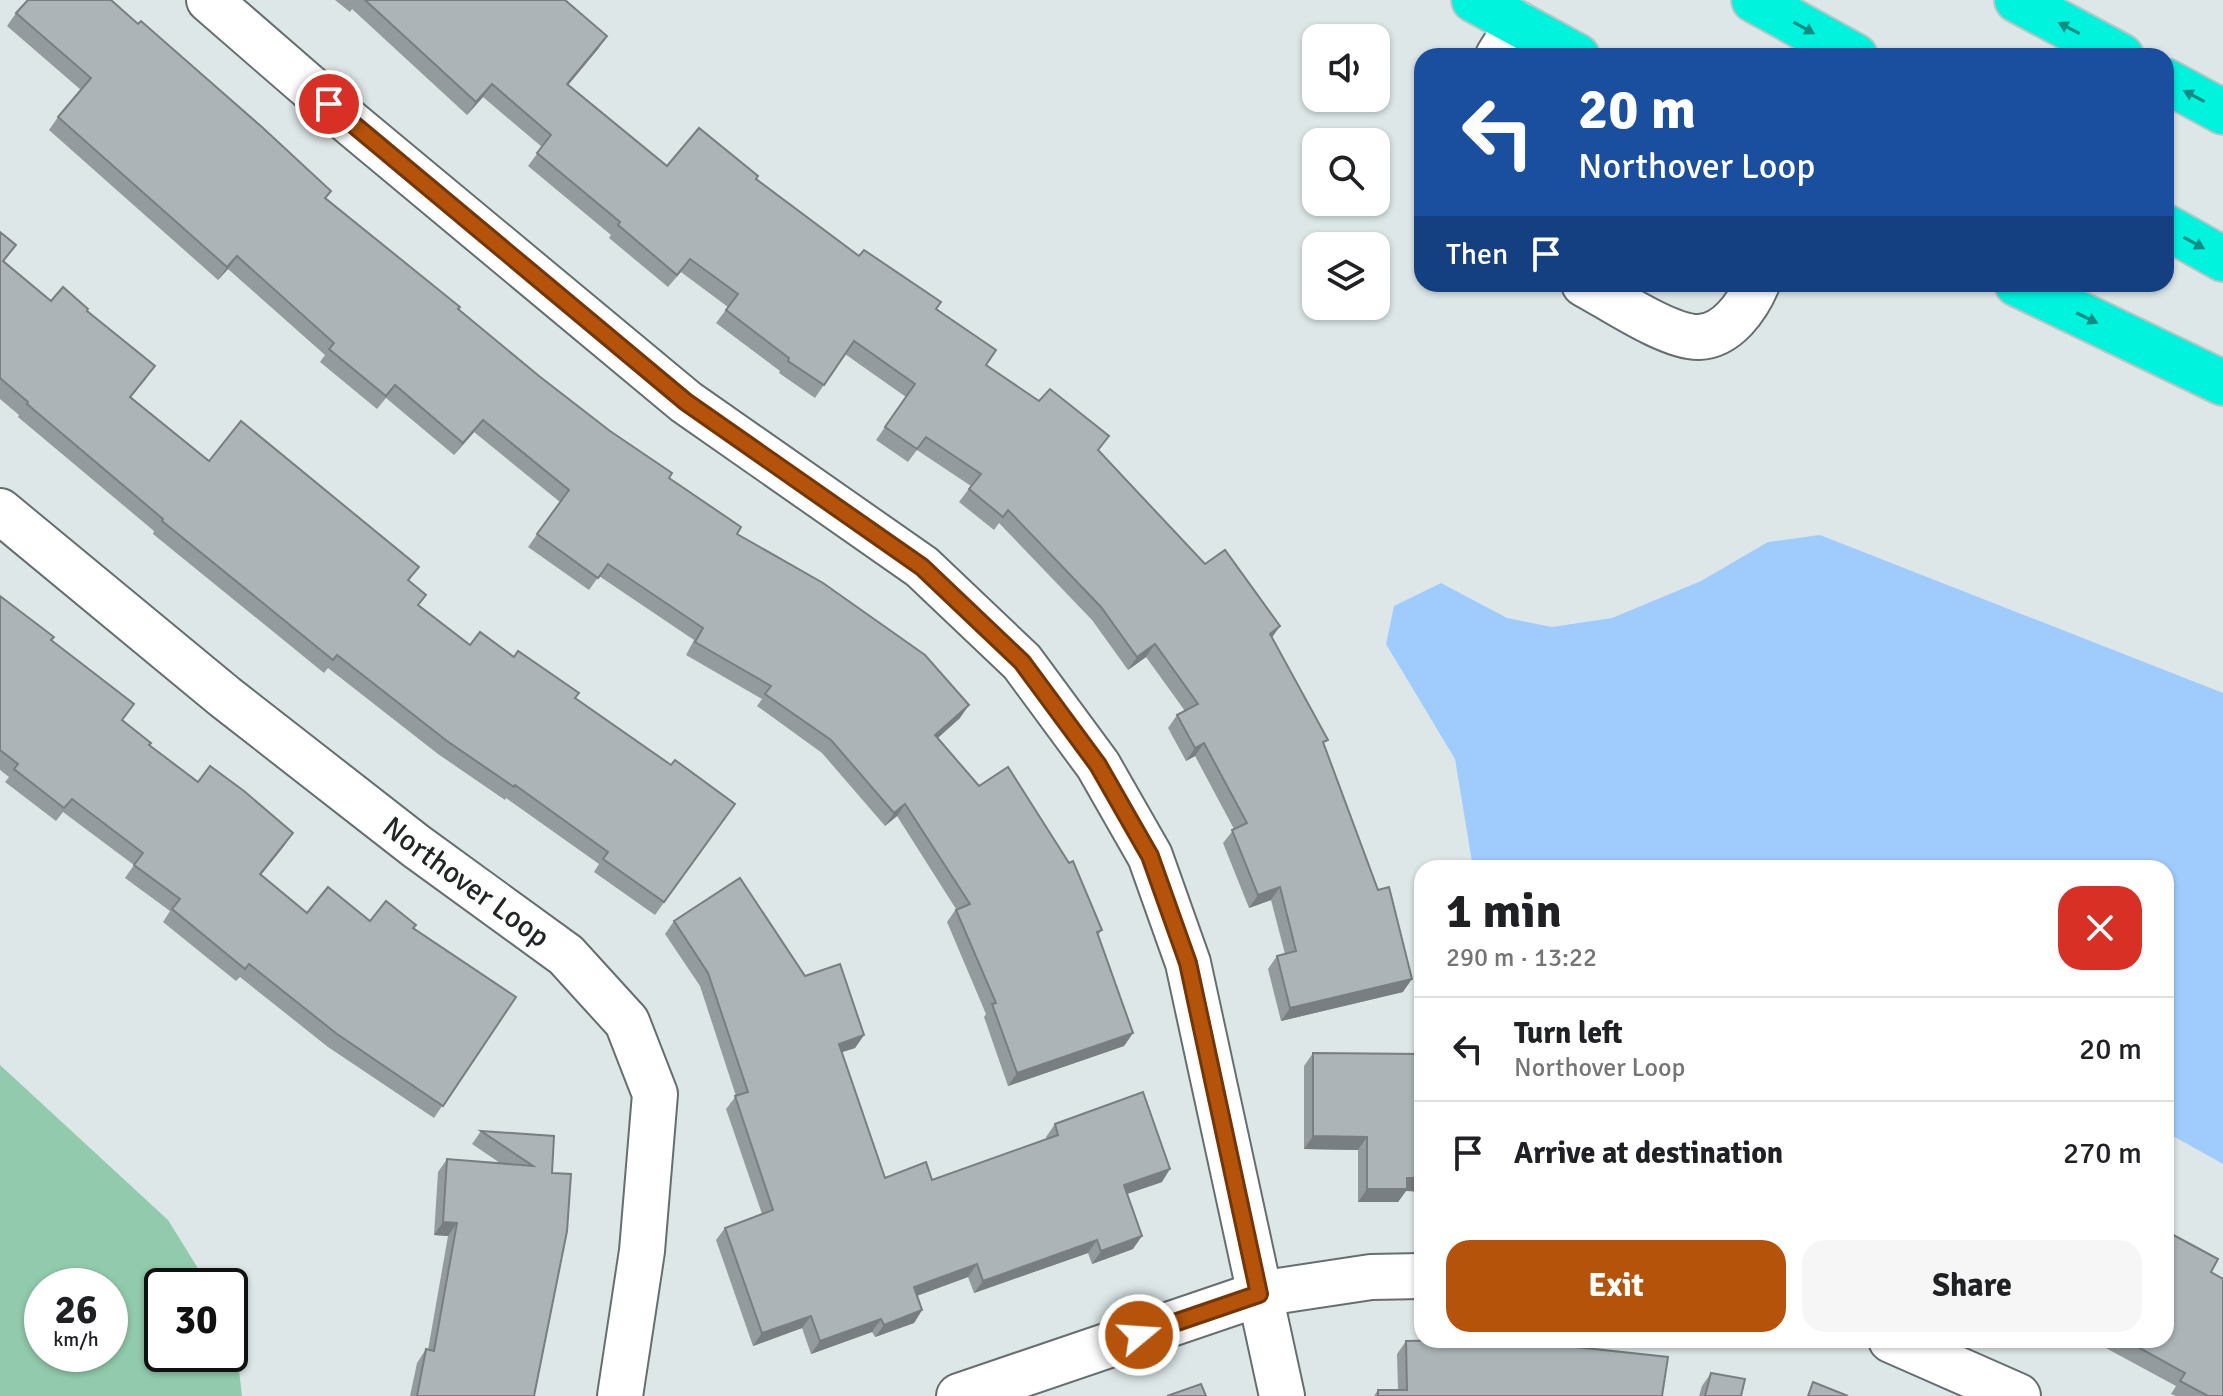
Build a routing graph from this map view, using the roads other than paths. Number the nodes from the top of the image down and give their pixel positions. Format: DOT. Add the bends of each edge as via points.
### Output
graph roads {
  1 [pos="209,0"];
  2 [pos="1474,0"];
  3 [pos="1754,0"];
  4 [pos="2017,0"];
  5 [pos="1508,40"];
  6 [pos="1542,48"];
  7 [pos="1841,48"];
  8 [pos="2106,48"];
  9 [pos="2174,85"];
  10 [pos="2223,112"];
  11 [pos="2174,231"];
  12 [pos="2223,259"];
  13 [pos="1599,292"];
  14 [pos="1753,292"];
  15 [pos="2034,292"];
  16 [pos="2223,383"];
  17 [pos="0,511"];
  18 [pos="1414,1276"];
  19 [pos="1259,1294"];
  20 [pos="1909,1348"];
  21 [pos="620,1396"];
  22 [pos="959,1396"];
  23 [pos="1282,1396"];
  24 [pos="2018,1396"];
  1 -- 19 [label="street" via="686,402 922,567 1022,662 1098,765 1150,856 1188,963"];
  2 -- 5 [label="highway"];
  3 -- 7 [label="highway, one-way"];
  8 -- 4 [label="highway, one-way"];
  5 -- 6 [label="highway"];
  10 -- 9 [label="highway, one-way"];
  11 -- 12 [label="highway, one-way"];
  13 -- 14 [label="street" via="1669,330 1700,337 1729,326"];
  15 -- 16 [label="highway, one-way"];
  17 -- 21 [label="street, Northover Loop" via="225,697 566,955 627,1022 655,1094 642,1251"];
  18 -- 19 [label="street" via="1371,1277"];
  19 -- 22 [label="street"];
  19 -- 23 [label="street"];
  20 -- 24 [label="street"];
}
